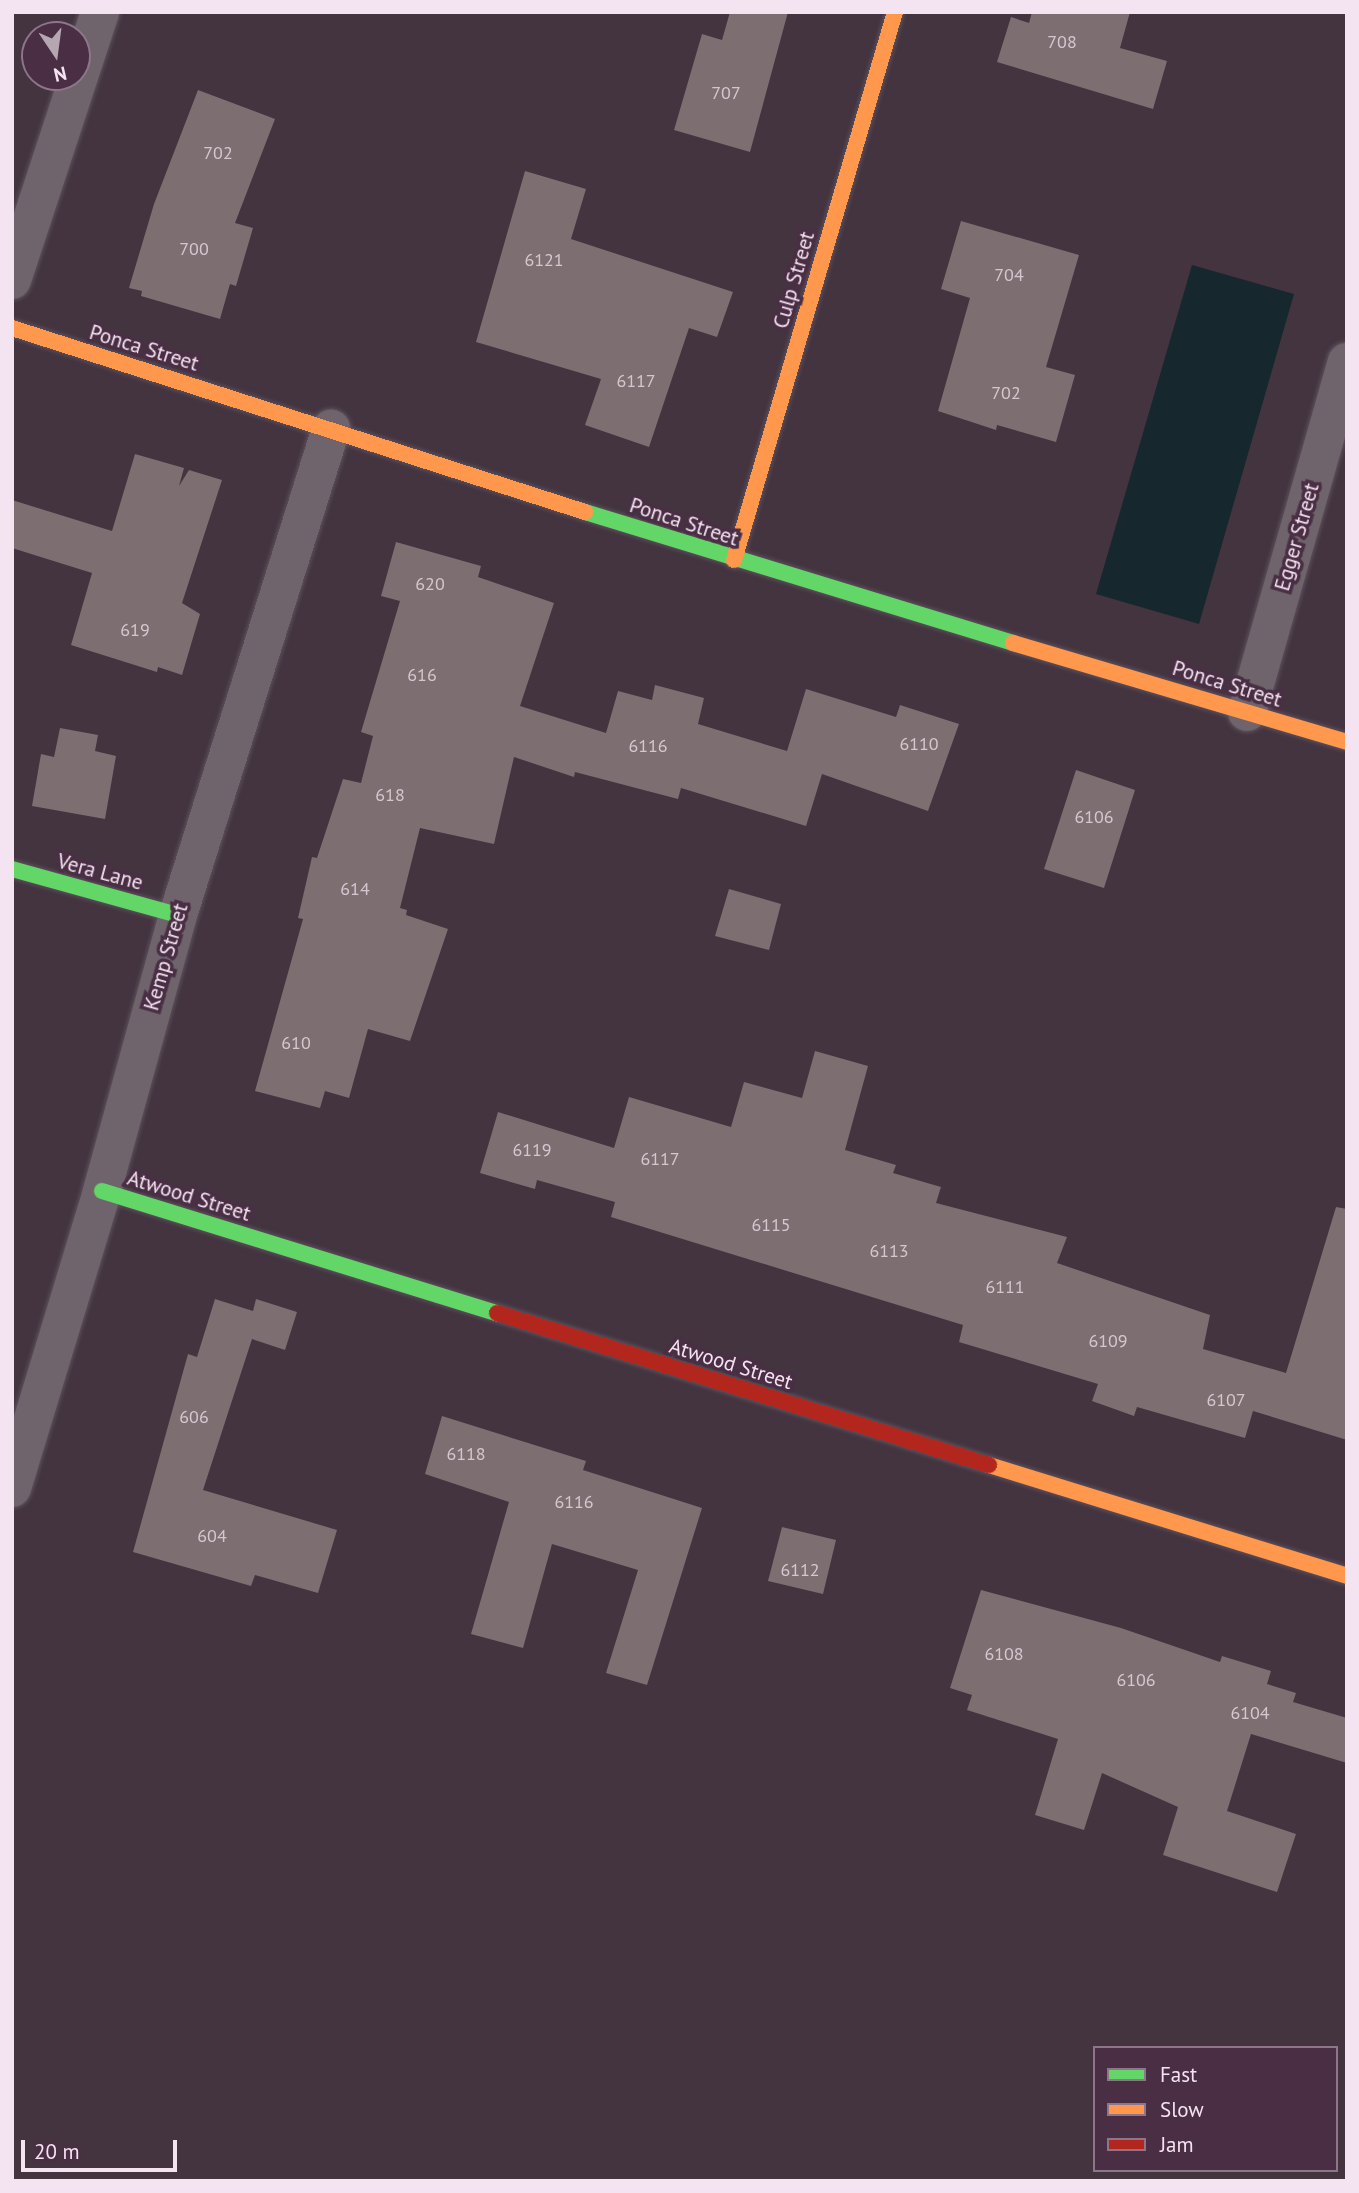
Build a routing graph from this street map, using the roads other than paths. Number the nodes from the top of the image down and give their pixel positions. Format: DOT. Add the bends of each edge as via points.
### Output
graph roads {
  1 [pos="100,12"];
  2 [pos="895,12"];
  3 [pos="12,280"];
  4 [pos="12,328"];
  5 [pos="1347,362"];
  6 [pos="331,429"];
  7 [pos="734,560"];
  8 [pos="1247,712"];
  9 [pos="1347,742"];
  10 [pos="12,869"];
  11 [pos="178,915"];
  12 [pos="102,1191"];
  13 [pos="27,1385"];
  14 [pos="12,1488"];
  15 [pos="1347,1576"];
  1 -- 3 [label="street"];
  2 -- 7 [label="street, Culp Street"];
  4 -- 6 [label="street, Ponca Street"];
  5 -- 8 [label="street, Egger Street"];
  6 -- 7 [label="street, Ponca Street"];
  6 -- 11 [label="street, Kemp Street"];
  7 -- 8 [label="street, Ponca Street"];
  8 -- 9 [label="street, Ponca Street"];
  10 -- 11 [label="street, Vera Lane"];
  11 -- 12 [label="street, Kemp Street"];
  12 -- 13 [label="street, Kemp Street"];
  12 -- 15 [label="street, Atwood Street"];
  13 -- 14 [label="street, Kemp Street"];
}
